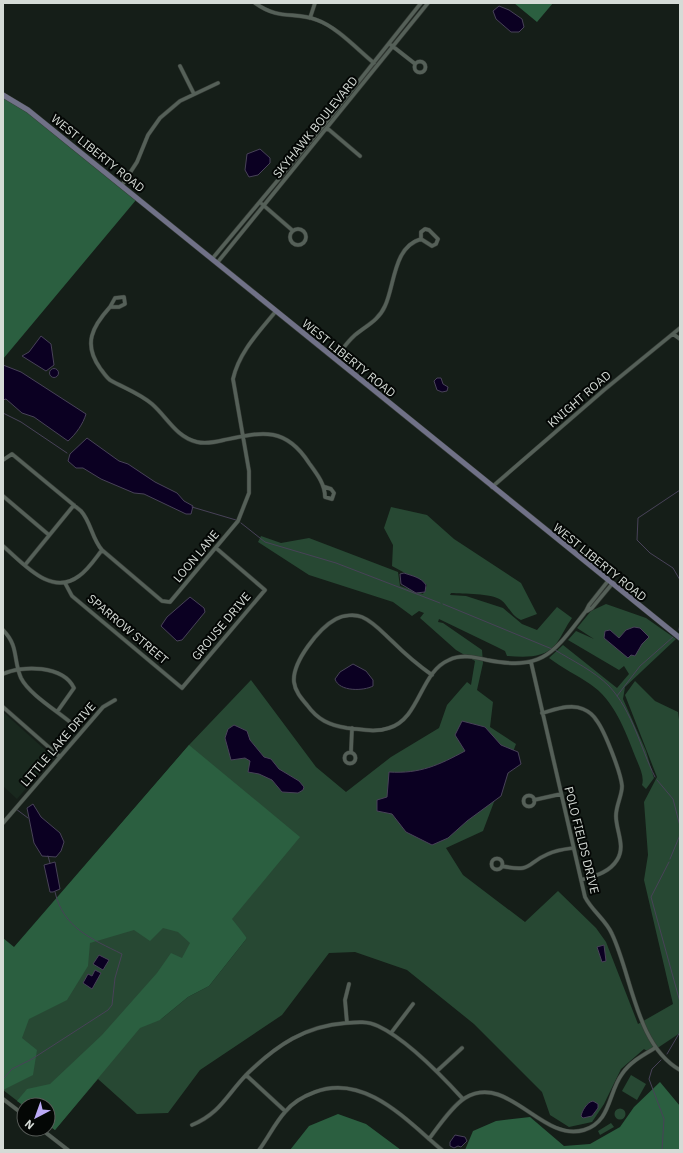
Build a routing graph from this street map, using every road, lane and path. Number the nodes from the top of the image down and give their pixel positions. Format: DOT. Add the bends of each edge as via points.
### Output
graph roads {
  1 [pos="255,3"];
  2 [pos="315,3"];
  3 [pos="421,3"];
  4 [pos="428,3"];
  5 [pos="310,18"];
  6 [pos="389,43"];
  7 [pos="393,46"];
  8 [pos="373,62"];
  9 [pos="414,64"];
  10 [pos="376,65"];
  11 [pos="180,66"];
  12 [pos="218,83"];
  13 [pos="194,94"];
  14 [pos="3,95"];
  15 [pos="324,125"];
  16 [pos="327,128"];
  17 [pos="360,156"];
  18 [pos="122,186"];
  19 [pos="260,202"];
  20 [pos="264,205"];
  21 [pos="292,230"];
  22 [pos="421,239"];
  23 [pos="214,261"];
  24 [pos="110,307"];
  25 [pos="276,311"];
  26 [pos="680,328"];
  27 [pos="673,334"];
  28 [pos="680,339"];
  29 [pos="335,359"];
  30 [pos="243,436"];
  31 [pos="4,458"];
  32 [pos="325,487"];
  33 [pos="492,488"];
  34 [pos="3,496"];
  35 [pos="74,505"];
  36 [pos="49,535"];
  37 [pos="3,546"];
  38 [pos="216,548"];
  39 [pos="102,550"];
  40 [pos="25,565"];
  41 [pos="610,582"];
  42 [pos="65,583"];
  43 [pos="3,630"];
  44 [pos="680,638"];
  45 [pos="530,662"];
  46 [pos="20,670"];
  47 [pos="3,674"];
  48 [pos="432,675"];
  49 [pos="182,688"];
  50 [pos="115,700"];
  51 [pos="3,706"];
  52 [pos="57,712"];
  53 [pos="542,713"];
  54 [pos="70,722"];
  55 [pos="352,728"];
  56 [pos="351,752"];
  57 [pos="60,757"];
  58 [pos="561,794"];
  59 [pos="534,800"];
  60 [pos="3,823"];
  61 [pos="573,848"];
  62 [pos="502,866"];
  63 [pos="580,880"];
  64 [pos="349,984"];
  65 [pos="413,1004"];
  66 [pos="347,1023"];
  67 [pos="391,1033"];
  68 [pos="462,1048"];
  69 [pos="655,1048"];
  70 [pos="680,1070"];
  71 [pos="437,1071"];
  72 [pos="246,1075"];
  73 [pos="463,1098"];
  74 [pos="3,1099"];
  75 [pos="16,1110"];
  76 [pos="285,1111"];
  77 [pos="192,1125"];
  78 [pos="51,1137"];
  79 [pos="429,1139"];
  80 [pos="68,1150"];
  81 [pos="259,1150"];
  82 [pos="442,1150"];
  1 -- 5 [label="street" via="278,14"];
  2 -- 5 [label="street"];
  3 -- 6 [label="street, SKYHAWK BOULEVARD"];
  4 -- 7 [label="street, SKYHAWK BOULEVARD"];
  5 -- 8 [label="street" via="328,25"];
  6 -- 7 [label="street"];
  6 -- 8 [label="street, SKYHAWK BOULEVARD"];
  7 -- 9 [label="street"];
  7 -- 10 [label="street, SKYHAWK BOULEVARD"];
  8 -- 10 [label="street"];
  8 -- 15 [label="street, SKYHAWK BOULEVARD"];
  10 -- 16 [label="street, SKYHAWK BOULEVARD"];
  11 -- 13 [label="street"];
  12 -- 13 [label="street"];
  13 -- 18 [label="street" via="173,107 153,128"];
  14 -- 18 [label="main road, WEST LIBERTY ROAD" via="28,110"];
  15 -- 16 [label="street"];
  15 -- 19 [label="street, SKYHAWK BOULEVARD"];
  16 -- 17 [label="street"];
  16 -- 20 [label="street, SKYHAWK BOULEVARD"];
  18 -- 23 [label="main road, WEST LIBERTY ROAD"];
  19 -- 20 [label="street"];
  19 -- 23 [label="street, SKYHAWK BOULEVARD"];
  20 -- 21 [label="street"];
  20 -- 23 [label="street, SKYHAWK BOULEVARD"];
  21 -- 21 [label="street" via="293,243 302,244 306,237 305,232 300,228"];
  22 -- 22 [label="street" via="432,246 438,239 426,229 421,232"];
  22 -- 29 [label="street" via="412,244 398,262 382,314 354,336"];
  23 -- 25 [label="main road, WEST LIBERTY ROAD"];
  24 -- 30 [label="street" via="96,322 91,340 94,359 108,379 142,396 179,434 198,443 218,442"];
  25 -- 29 [label="main road, WEST LIBERTY ROAD"];
  25 -- 30 [label="street, LOON LANE" via="236,365 233,379"];
  26 -- 27 [label="street, KNIGHT ROAD"];
  27 -- 28 [label="street"];
  27 -- 33 [label="street, KNIGHT ROAD" via="604,390"];
  29 -- 33 [label="main road, WEST LIBERTY ROAD"];
  30 -- 32 [label="street" via="266,434 284,437 298,447"];
  30 -- 38 [label="street, LOON LANE" via="250,483 246,502 238,521"];
  31 -- 35 [label="street, LOON LANE" via="12,454"];
  32 -- 32 [label="street" via="325,497 332,499 334,493"];
  33 -- 41 [label="main road, WEST LIBERTY ROAD"];
  34 -- 36 [label="street"];
  35 -- 36 [label="street"];
  35 -- 39 [label="street, LOON LANE" via="87,517"];
  36 -- 40 [label="street"];
  37 -- 40 [label="street"];
  38 -- 39 [label="street, LOON LANE" via="168,603 162,601"];
  38 -- 49 [label="street, GROUSE DRIVE" via="265,590"];
  39 -- 42 [label="street" via="81,574"];
  40 -- 42 [label="street" via="44,580"];
  41 -- 44 [label="main road, WEST LIBERTY ROAD"];
  41 -- 45 [label="street" via="563,640 547,655"];
  42 -- 49 [label="street, SPARROW STREET" via="72,596"];
  43 -- 46 [label="street" via="14,644"];
  45 -- 48 [label="street" via="508,664 463,656 446,660"];
  45 -- 53 [label="street, POLO FIELDS DRIVE"];
  46 -- 47 [label="street" via="15,669"];
  46 -- 52 [label="street" via="21,678 27,686"];
  46 -- 52 [label="street" via="40,668 51,671 62,676 74,688"];
  48 -- 55 [label="street" via="409,712 396,725 382,730"];
  48 -- 55 [label="street" via="369,621 353,615 336,619 325,627 301,656 296,666 294,683 299,696 318,718 333,726"];
  50 -- 57 [label="street, LITTLE LAKE DRIVE" via="103,707"];
  51 -- 57 [label="street"];
  52 -- 54 [label="street"];
  53 -- 58 [label="street, POLO FIELDS DRIVE"];
  53 -- 63 [label="street" via="576,707 591,714 598,722 620,775 622,788 616,815 621,836 617,860 601,874"];
  55 -- 56 [label="street"];
  57 -- 60 [label="street, LITTLE LAKE DRIVE"];
  58 -- 59 [label="street"];
  58 -- 61 [label="street, POLO FIELDS DRIVE"];
  61 -- 62 [label="street" via="547,854 523,869"];
  61 -- 63 [label="street, POLO FIELDS DRIVE"];
  63 -- 69 [label="street, POLO FIELDS DRIVE" via="589,906 612,933 641,1017"];
  64 -- 66 [label="street" via="345,1000"];
  65 -- 67 [label="street"];
  66 -- 67 [label="street" via="366,1022"];
  66 -- 72 [label="street" via="331,1024 300,1033 274,1049"];
  67 -- 71 [label="street"];
  68 -- 71 [label="street"];
  69 -- 70 [label="street, POLO FIELDS DRIVE" via="666,1061"];
  69 -- 73 [label="street" via="629,1065 617,1082 605,1114 586,1130 561,1129 493,1092 475,1093"];
  71 -- 73 [label="street"];
  72 -- 76 [label="street"];
  72 -- 77 [label="street" via="218,1109 209,1117"];
  73 -- 79 [label="street"];
  74 -- 75 [label="street"];
  76 -- 79 [label="street" via="311,1093 333,1087 345,1087 362,1091 381,1100"];
  76 -- 81 [label="street"];
  78 -- 80 [label="street"];
  79 -- 82 [label="street"];
}
